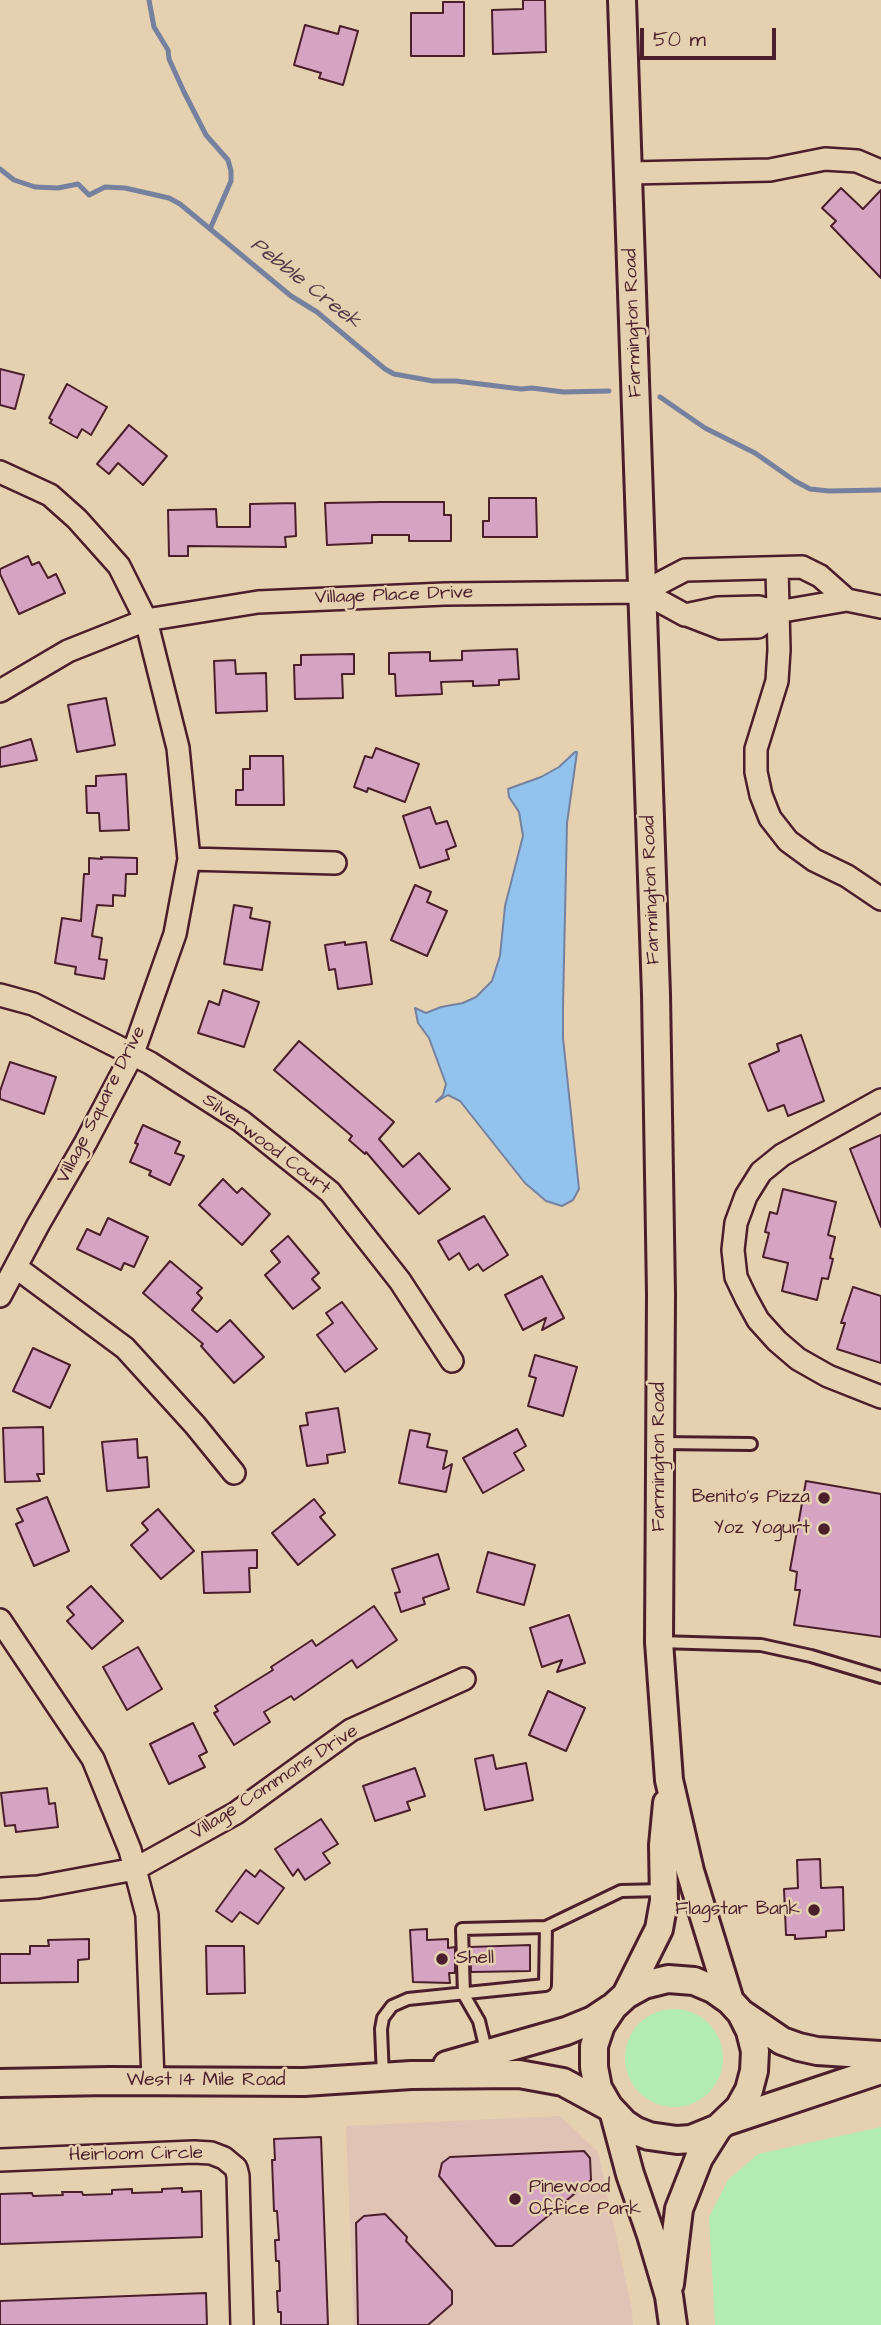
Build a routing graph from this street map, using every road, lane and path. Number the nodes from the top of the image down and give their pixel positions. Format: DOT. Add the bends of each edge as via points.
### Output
graph roads {
  1 [pos="622,0"];
  2 [pos="881,171"];
  3 [pos="629,173"];
  4 [pos="0,472"];
  5 [pos="776,568"];
  6 [pos="643,592"];
  7 [pos="847,600"];
  8 [pos="881,607"];
  9 [pos="777,611"];
  10 [pos="146,620"];
  11 [pos="0,691"];
  12 [pos="188,859"];
  13 [pos="335,863"];
  14 [pos="881,899"];
  15 [pos="0,995"];
  16 [pos="133,1053"];
  17 [pos="881,1100"];
  18 [pos="16,1268"];
  19 [pos="0,1296"];
  20 [pos="452,1362"];
  21 [pos="881,1397"];
  22 [pos="660,1443"];
  23 [pos="751,1444"];
  24 [pos="234,1473"];
  25 [pos="0,1620"];
  26 [pos="659,1642"];
  27 [pos="881,1677"];
  28 [pos="464,1679"];
  29 [pos="669,1780"];
  30 [pos="135,1869"];
  31 [pos="0,1889"];
  32 [pos="664,1890"];
  33 [pos="547,1927"];
  34 [pos="464,1995"];
  35 [pos="619,2001"];
  36 [pos="735,2007"];
  37 [pos="487,2054"];
  38 [pos="881,2055"];
  39 [pos="881,2070"];
  40 [pos="411,2075"];
  41 [pos="383,2077"];
  42 [pos="153,2081"];
  43 [pos="0,2083"];
  44 [pos="611,2110"];
  45 [pos="721,2125"];
  46 [pos="0,2160"];
  47 [pos="669,2296"];
  48 [pos="242,2325"];
  49 [pos="673,2325"];
  1 -- 3 [label="street, Farmington Road"];
  2 -- 3 [label="street" via="857,161 825,159 770,170"];
  3 -- 6 [label="street, Farmington Road"];
  4 -- 10 [label="street, Village Square Drive" via="50,495 77,519 119,566"];
  5 -- 6 [label="street" via="685,570"];
  5 -- 7 [label="street" via="802,567"];
  5 -- 9 [label="street"];
  6 -- 9 [label="street" via="721,628 758,627"];
  6 -- 10 [label="street, Village Place Drive" via="258,602"];
  6 -- 22 [label="street, Farmington Road" via="656,994"];
  7 -- 8 [label="street"];
  7 -- 9 [label="street"];
  9 -- 14 [label="street" via="776,681 756,749 761,795 770,818 788,841"];
  10 -- 11 [label="street, Village Place Drive" via="68,651"];
  10 -- 12 [label="street, Village Square Drive" via="178,748"];
  12 -- 13 [label="street"];
  12 -- 16 [label="street, Village Square Drive" via="176,934"];
  15 -- 16 [label="street, Silverwood Court" via="33,1004"];
  16 -- 18 [label="street, Village Square Drive"];
  16 -- 20 [label="street, Silverwood Court" via="241,1121 330,1192 400,1281"];
  17 -- 21 [label="street" via="782,1155 761,1172 736,1223 733,1250 736,1277 746,1298 777,1341 828,1376"];
  18 -- 19 [label="street, Village Square Drive"];
  18 -- 24 [label="street" via="125,1348"];
  22 -- 23 [label="lane"];
  22 -- 26 [label="street, Farmington Road"];
  25 -- 30 [label="street" via="93,1759"];
  26 -- 27 [label="lane" via="761,1645"];
  26 -- 29 [label="street, Farmington Road"];
  28 -- 30 [label="street, Village Commons Drive" via="351,1730 236,1813"];
  29 -- 32 [label="street, Farmington Road"];
  29 -- 36 [label="street, Farmington Road" via="690,1871"];
  30 -- 31 [label="street, Village Commons Drive" via="38,1887"];
  30 -- 42 [label="street" via="147,1915"];
  32 -- 33 [label="lane" via="621,1891"];
  32 -- 35 [label="street, Farmington Road" via="659,1930"];
  33 -- 34 [label="lane" via="545,1985"];
  33 -- 34 [label="lane" via="462,1930"];
  34 -- 37 [label="lane" via="479,2021"];
  34 -- 41 [label="lane" via="408,1999 392,2006 381,2029"];
  35 -- 36 [label="street" via="668,1979 694,1981"];
  35 -- 37 [label="street, West 14 Mile Road" via="579,2027"];
  35 -- 44 [label="street" via="601,2025 594,2046 598,2088"];
  36 -- 38 [label="street" via="782,2041 800,2047"];
  36 -- 45 [label="street" via="750,2031 754,2071 739,2108"];
  37 -- 40 [label="street, West 14 Mile Road"];
  39 -- 45 [label="street"];
  40 -- 41 [label="street, West 14 Mile Road"];
  40 -- 44 [label="street, West 14 Mile Road" via="542,2077 563,2082"];
  41 -- 42 [label="street, West 14 Mile Road" via="304,2082"];
  42 -- 43 [label="street, West 14 Mile Road"];
  44 -- 45 [label="street" via="636,2131 663,2140 691,2138"];
  44 -- 47 [label="street"];
  45 -- 47 [label="street" via="699,2158 679,2209"];
  46 -- 48 [label="street, Heirloom Circle" via="194,2152 224,2158 238,2176"];
  47 -- 49 [label="street"];
}
